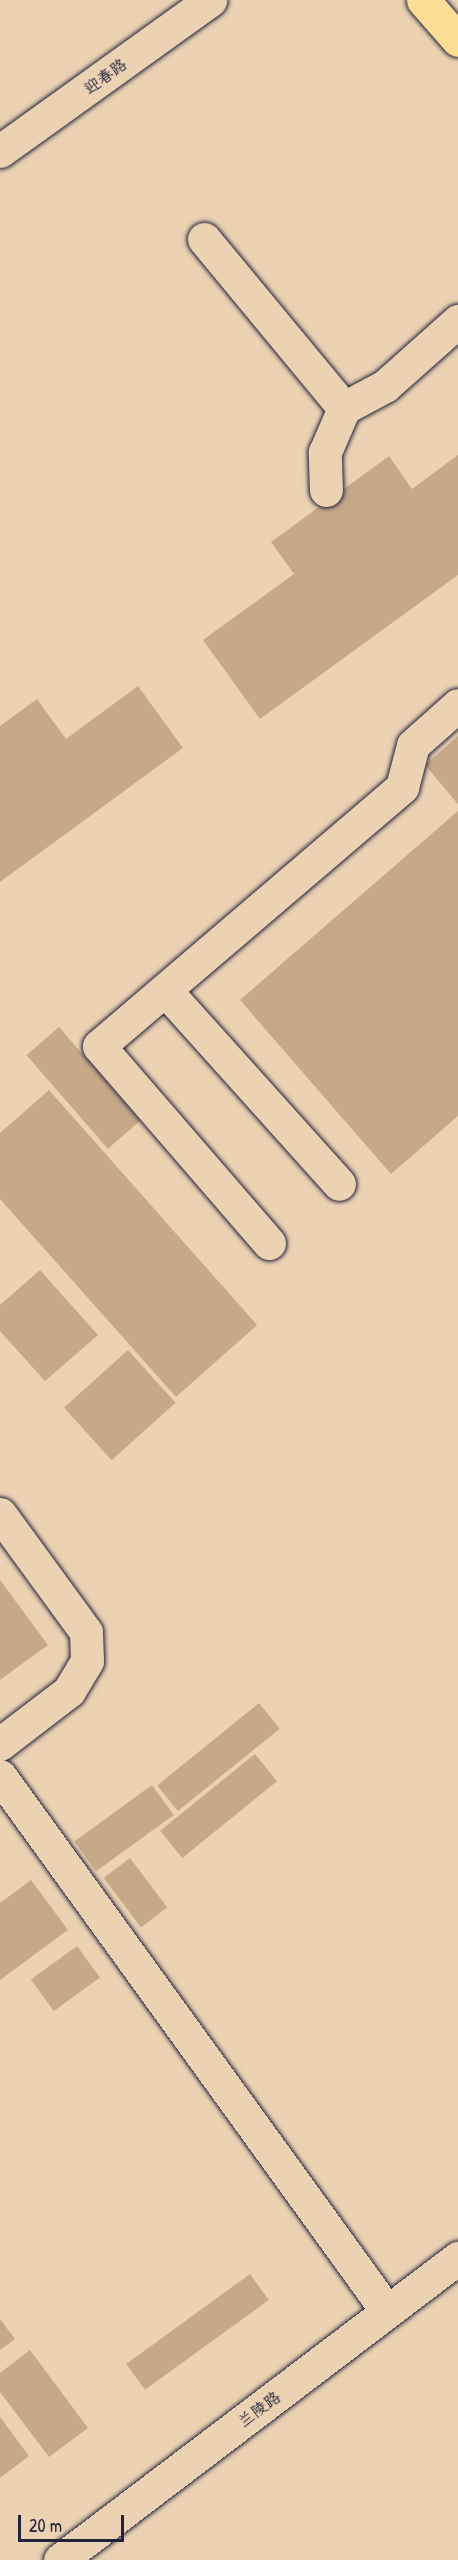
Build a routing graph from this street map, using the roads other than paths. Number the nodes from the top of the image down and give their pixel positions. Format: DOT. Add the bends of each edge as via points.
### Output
graph roads {
  1 [pos="210,0"];
  2 [pos="423,0"];
  3 [pos="458,40"];
  4 [pos="0,152"];
  5 [pos="204,239"];
  6 [pos="458,321"];
  7 [pos="344,408"];
  8 [pos="326,490"];
  9 [pos="458,705"];
  10 [pos="166,991"];
  11 [pos="339,1184"];
  12 [pos="269,1243"];
  13 [pos="0,1514"];
  14 [pos="0,1744"];
  15 [pos="0,1776"];
  16 [pos="458,2258"];
  17 [pos="387,2311"];
  18 [pos="60,2560"];
  1 -- 4 [label="street, 迎春路"];
  2 -- 3 [label="main road"];
  5 -- 7 [label="street"];
  6 -- 7 [label="street" via="385,386"];
  7 -- 8 [label="street" via="325,452"];
  9 -- 10 [label="street" via="413,745 402,787"];
  10 -- 11 [label="street"];
  10 -- 12 [label="street" via="99,1046"];
  13 -- 14 [label="street" via="86,1632 87,1661 69,1691"];
  15 -- 17 [label="street"];
  16 -- 17 [label="street, 兰陵路"];
  17 -- 18 [label="street, 兰陵路"];
}
